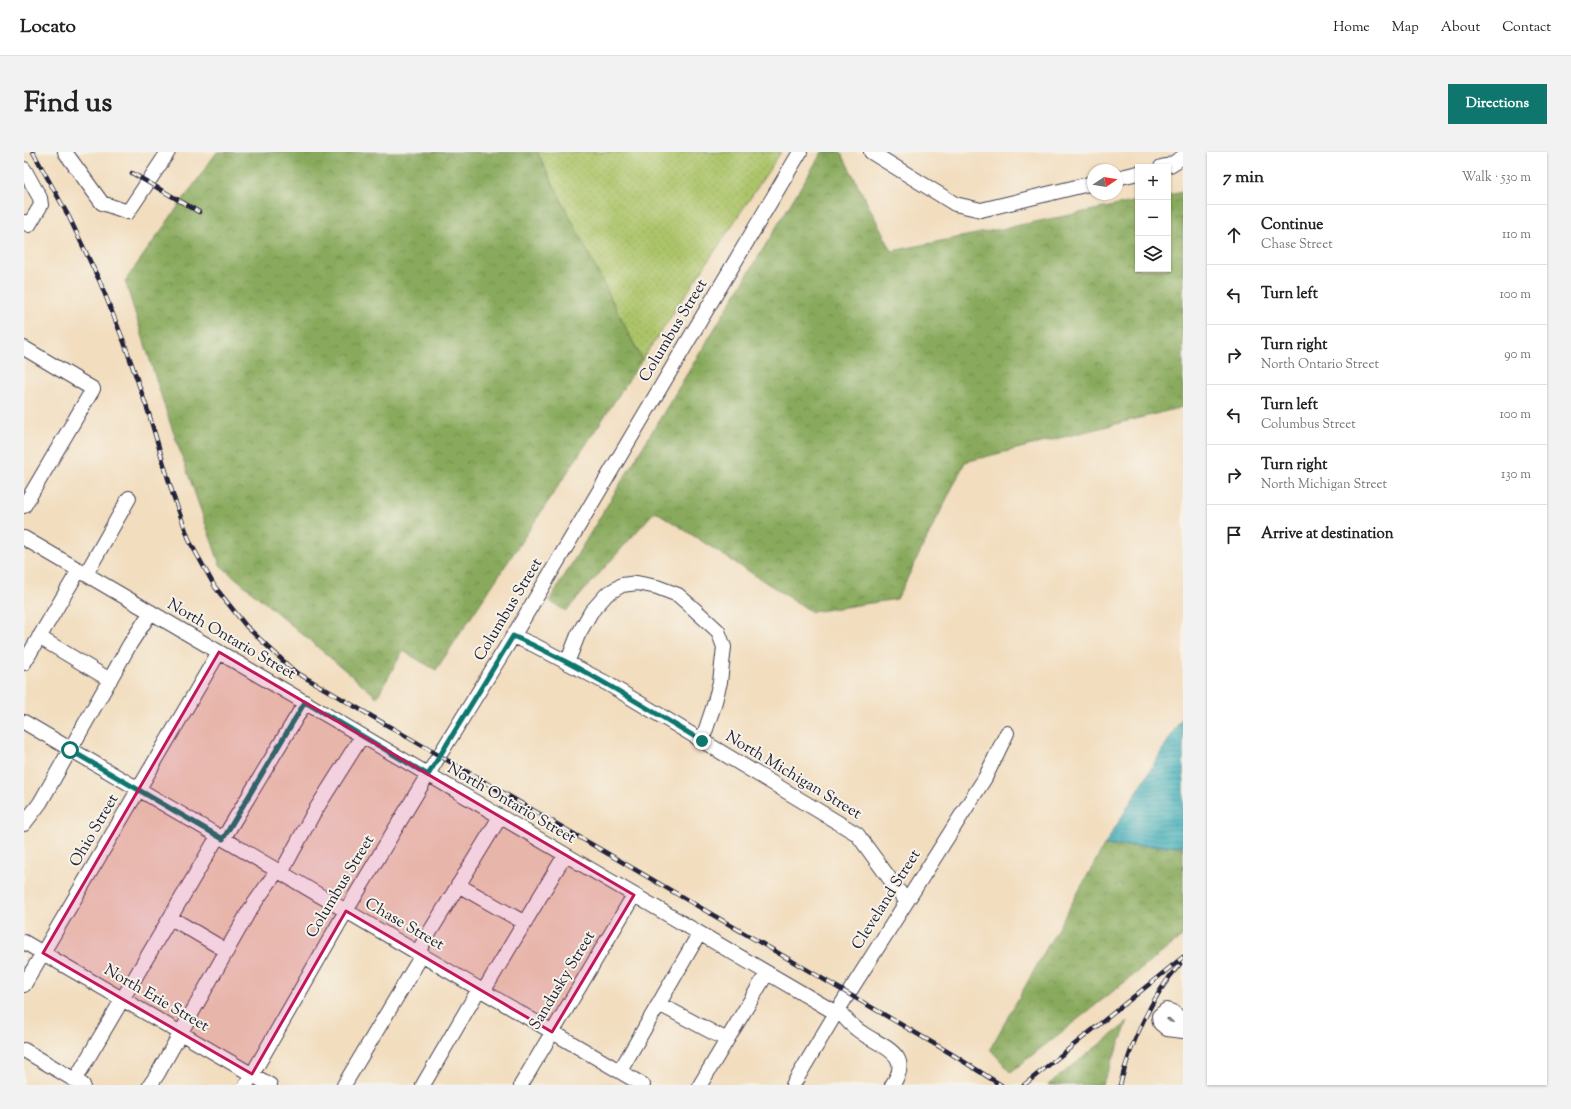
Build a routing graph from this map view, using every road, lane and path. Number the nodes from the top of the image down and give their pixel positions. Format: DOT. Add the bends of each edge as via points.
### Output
graph roads {
  1 [pos="65,152"];
  2 [pos="168,152"];
  3 [pos="800,152"];
  4 [pos="871,152"];
  5 [pos="1183,157"];
  6 [pos="1171,164"];
  7 [pos="24,170"];
  8 [pos="1135,173"];
  9 [pos="1123,176"];
  10 [pos="1087,184"];
  11 [pos="24,222"];
  12 [pos="24,348"];
  13 [pos="129,498"];
  14 [pos="24,506"];
  15 [pos="24,538"];
  16 [pos="82,572"];
  17 [pos="151,612"];
  18 [pos="513,636"];
  19 [pos="39,637"];
  20 [pos="219,652"];
  21 [pos="24,663"];
  22 [pos="567,663"];
  23 [pos="110,680"];
  24 [pos="305,702"];
  25 [pos="24,722"];
  26 [pos="1006,733"];
  27 [pos="362,736"];
  28 [pos="702,741"];
  29 [pos="70,750"];
  30 [pos="428,775"];
  31 [pos="138,790"];
  32 [pos="500,817"];
  33 [pos="24,824"];
  34 [pos="221,838"];
  35 [pos="565,855"];
  36 [pos="279,872"];
  37 [pos="458,885"];
  38 [pos="634,895"];
  39 [pos="906,901"];
  40 [pos="346,911"];
  41 [pos="171,918"];
  42 [pos="525,923"];
  43 [pos="699,934"];
  44 [pos="24,942"];
  45 [pos="227,951"];
  46 [pos="43,953"];
  47 [pos="419,954"];
  48 [pos="767,974"];
  49 [pos="24,985"];
  50 [pos="481,990"];
  51 [pos="123,999"];
  52 [pos="659,1004"];
  53 [pos="837,1011"];
  54 [pos="1183,1021"];
  55 [pos="1183,1031"];
  56 [pos="180,1032"];
  57 [pos="552,1032"];
  58 [pos="727,1040"];
  59 [pos="24,1050"];
  60 [pos="620,1071"];
  61 [pos="249,1080"];
  62 [pos="80,1083"];
  63 [pos="150,1085"];
  64 [pos="270,1085"];
  65 [pos="344,1085"];
  66 [pos="423,1085"];
  67 [pos="521,1085"];
  68 [pos="643,1085"];
  69 [pos="700,1085"];
  70 [pos="793,1085"];
  71 [pos="892,1085"];
  1 -- 2 [label="street" via="102,203 128,212"];
  3 -- 18 [label="street, Columbus Street"];
  4 -- 10 [label="street" via="955,204 981,210"];
  5 -- 6 [label="street"];
  7 -- 11 [label="street" via="40,198 41,205 30,225"];
  8 -- 9 [label="street"];
  12 -- 14 [label="street" via="93,389"];
  13 -- 16 [label="street"];
  15 -- 16 [label="street, North Ontario Street"];
  16 -- 17 [label="street, North Ontario Street"];
  16 -- 19 [label="street"];
  17 -- 20 [label="street, North Ontario Street"];
  17 -- 23 [label="street"];
  18 -- 22 [label="street, North Michigan Street"];
  18 -- 30 [label="street, Columbus Street"];
  19 -- 21 [label="street"];
  19 -- 23 [label="street"];
  20 -- 24 [label="street, North Ontario Street"];
  20 -- 31 [label="street, Ohio Street"];
  22 -- 28 [label="street, North Michigan Street" via="608,684"];
  22 -- 28 [label="street" via="587,618 607,594 622,585 637,583 678,595 718,631 724,647 720,682"];
  23 -- 29 [label="street"];
  24 -- 27 [label="street, North Ontario Street"];
  24 -- 34 [label="street"];
  25 -- 29 [label="street, Chase Street"];
  26 -- 39 [label="street, Cleveland Street" via="985,778"];
  27 -- 30 [label="street, North Ontario Street"];
  27 -- 36 [label="street"];
  28 -- 39 [label="street, North Michigan Street" via="857,834"];
  29 -- 31 [label="street, Chase Street"];
  29 -- 33 [label="street" via="40,803"];
  30 -- 32 [label="street, North Ontario Street"];
  30 -- 40 [label="street, Columbus Street"];
  31 -- 34 [label="street, Chase Street"];
  31 -- 46 [label="street, Ohio Street"];
  32 -- 35 [label="street, North Ontario Street"];
  32 -- 37 [label="street"];
  34 -- 36 [label="street, Chase Street"];
  34 -- 41 [label="street"];
  35 -- 38 [label="street, North Ontario Street"];
  35 -- 42 [label="street"];
  36 -- 40 [label="street, Chase Street"];
  36 -- 45 [label="street" via="257,899"];
  37 -- 42 [label="street"];
  37 -- 47 [label="street"];
  38 -- 43 [label="street, North Ontario Street"];
  38 -- 57 [label="street, Sandusky Street"];
  39 -- 53 [label="street, Cleveland Street"];
  40 -- 47 [label="street, Chase Street"];
  40 -- 61 [label="street, Columbus Street"];
  41 -- 45 [label="street"];
  41 -- 51 [label="street"];
  42 -- 50 [label="street"];
  43 -- 48 [label="street, North Ontario Street"];
  43 -- 52 [label="street"];
  44 -- 46 [label="street, North Erie Street"];
  45 -- 56 [label="street"];
  46 -- 49 [label="street, Ohio Street"];
  46 -- 51 [label="street, North Erie Street"];
  47 -- 50 [label="street, Chase Street"];
  47 -- 65 [label="street"];
  48 -- 53 [label="street, North Ontario Street"];
  48 -- 58 [label="street"];
  50 -- 57 [label="street, Chase Street"];
  50 -- 66 [label="street"];
  51 -- 56 [label="street, North Erie Street"];
  51 -- 62 [label="street"];
  52 -- 58 [label="street"];
  52 -- 60 [label="street"];
  53 -- 70 [label="street, Cleveland Street"];
  53 -- 71 [label="street" via="844,1019 887,1047 897,1057 900,1064 897,1078"];
  54 -- 55 [label="street" via="1173,1012 1166,1010 1160,1016 1160,1023 1167,1029"];
  56 -- 61 [label="street, North Erie Street"];
  56 -- 63 [label="street"];
  57 -- 60 [label="street, Chase Street"];
  57 -- 67 [label="street, Sandusky Street"];
  58 -- 69 [label="street"];
  59 -- 62 [label="street"];
  60 -- 68 [label="street, Chase Street"];
  61 -- 64 [label="street, North Erie Street"];
}
